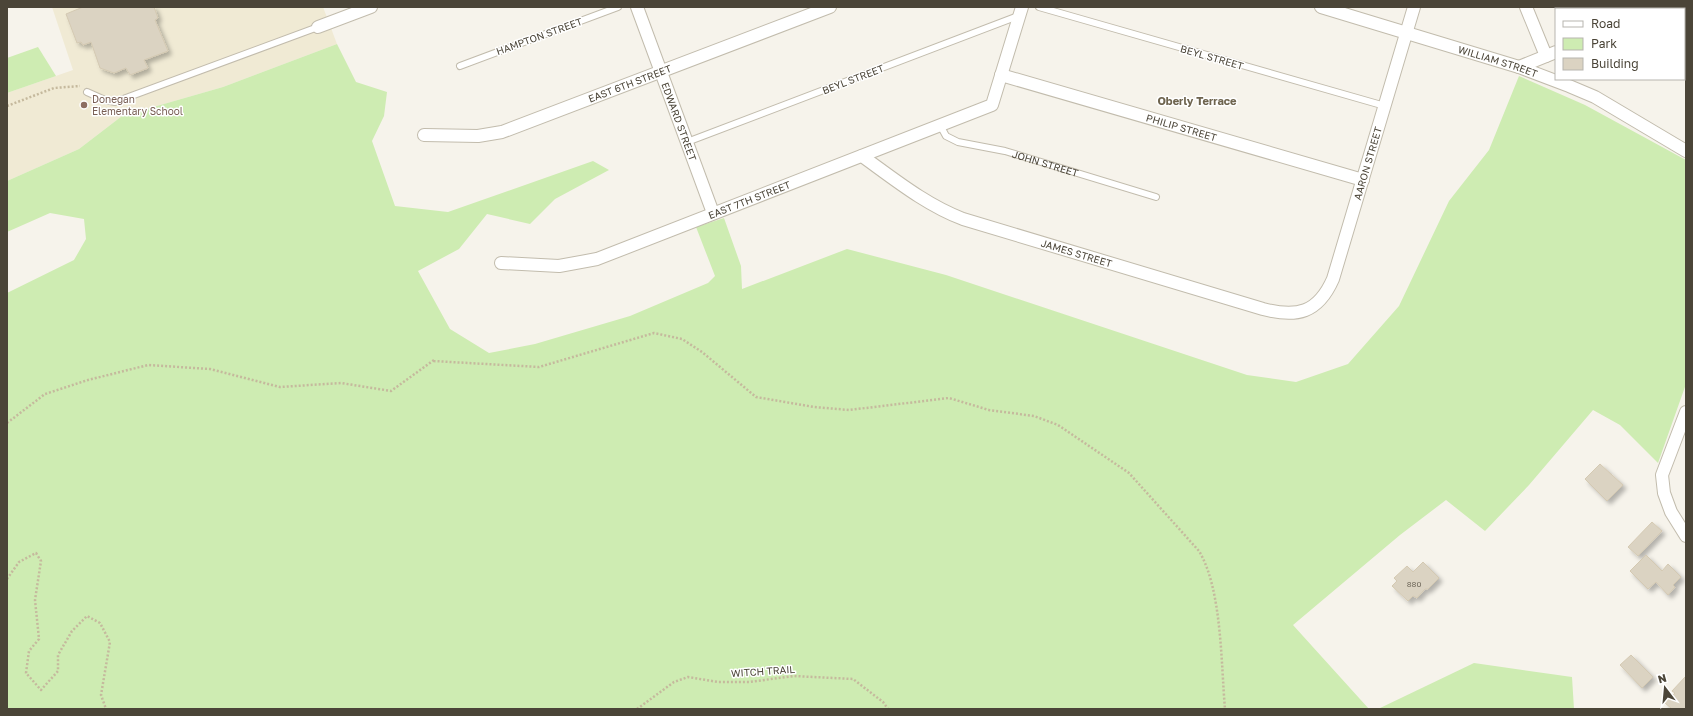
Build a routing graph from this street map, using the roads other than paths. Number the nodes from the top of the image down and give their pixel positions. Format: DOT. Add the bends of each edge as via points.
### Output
graph roads {
  1 [pos="371,7"];
  2 [pos="618,7"];
  3 [pos="637,7"];
  4 [pos="830,7"];
  5 [pos="1039,7"];
  6 [pos="1321,7"];
  7 [pos="1414,7"];
  8 [pos="1526,7"];
  9 [pos="1021,11"];
  10 [pos="318,27"];
  11 [pos="1406,32"];
  12 [pos="1551,54"];
  13 [pos="460,66"];
  14 [pos="1519,67"];
  15 [pos="661,72"];
  16 [pos="1001,75"];
  17 [pos="87,89"];
  18 [pos="1385,106"];
  19 [pos="940,125"];
  20 [pos="424,135"];
  21 [pos="687,142"];
  22 [pos="1686,151"];
  23 [pos="862,156"];
  24 [pos="1363,180"];
  25 [pos="1156,197"];
  26 [pos="714,213"];
  27 [pos="501,263"];
  28 [pos="1307,310"];
  29 [pos="1686,412"];
  30 [pos="1686,536"];
  1 -- 10 [label="street"];
  2 -- 13 [label="lane, HAMPTON STREET"];
  3 -- 15 [label="street, EDWARD STREET"];
  4 -- 15 [label="street, EAST 6TH STREET"];
  5 -- 18 [label="lane, BEYL STREET"];
  6 -- 11 [label="street, WILLIAM STREET"];
  7 -- 11 [label="street, AARON STREET"];
  8 -- 12 [label="street"];
  9 -- 16 [label="street"];
  9 -- 21 [label="lane, BEYL STREET"];
  10 -- 17 [label="lane" via="118,101 105,100"];
  11 -- 14 [label="street, WILLIAM STREET"];
  11 -- 18 [label="street, AARON STREET"];
  12 -- 14 [label="street"];
  14 -- 22 [label="street, WILLIAM STREET" via="1595,97"];
  15 -- 20 [label="street, EAST 6TH STREET" via="502,132 478,136"];
  15 -- 21 [label="street, EDWARD STREET"];
  16 -- 19 [label="street, EAST 7TH STREET" via="992,105"];
  16 -- 24 [label="street, PHILIP STREET"];
  18 -- 24 [label="street, AARON STREET"];
  19 -- 23 [label="street, EAST 7TH STREET"];
  19 -- 25 [label="lane, JOHN STREET" via="946,136 958,142 1005,151"];
  21 -- 26 [label="street, EDWARD STREET"];
  23 -- 26 [label="street, EAST 7TH STREET"];
  23 -- 28 [label="street, JAMES STREET" via="917,195 963,219 1263,309 1284,314"];
  24 -- 28 [label="street, AARON STREET" via="1333,279 1324,296"];
  26 -- 27 [label="street, EAST 7TH STREET" via="584,262 552,266"];
  29 -- 30 [label="street" via="1662,475 1664,493 1671,512"];
}
